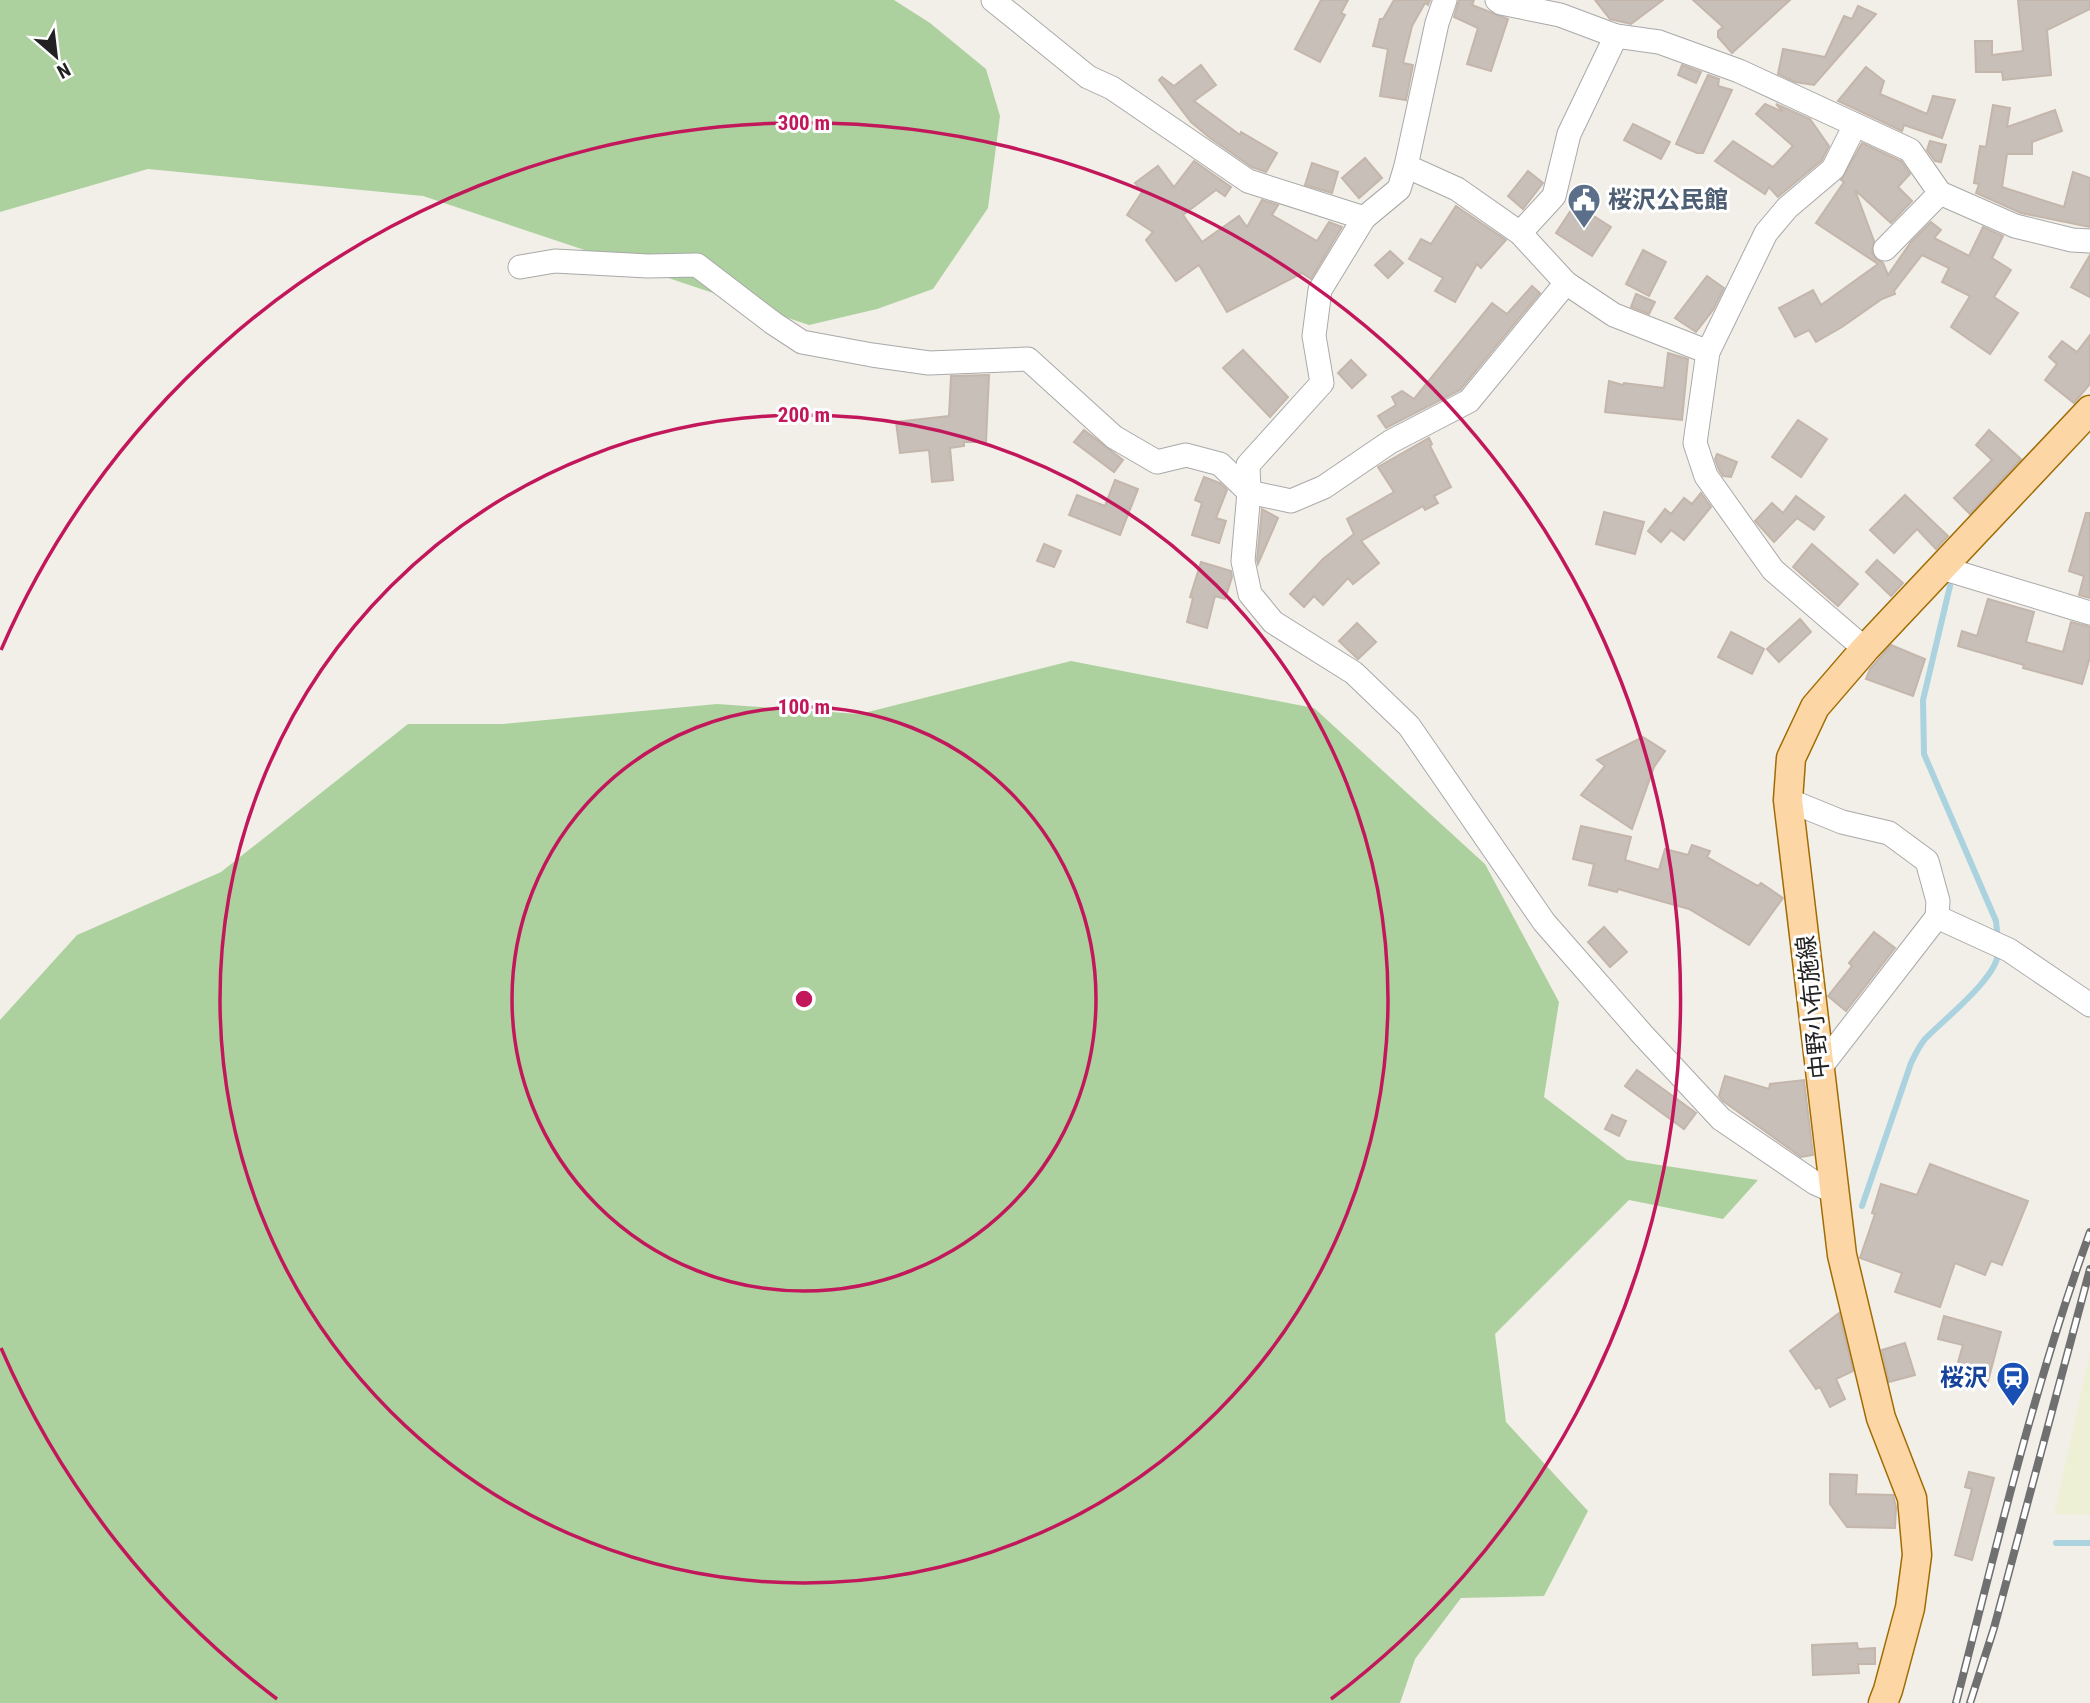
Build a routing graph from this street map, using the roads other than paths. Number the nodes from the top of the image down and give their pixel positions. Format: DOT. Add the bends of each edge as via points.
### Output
graph roads {
  1 [pos="993,0"];
  2 [pos="1445,0"];
  3 [pos="1497,0"];
  4 [pos="1616,36"];
  5 [pos="1855,124"];
  6 [pos="1406,166"];
  7 [pos="1940,193"];
  8 [pos="1364,218"];
  9 [pos="1520,233"];
  10 [pos="2090,242"];
  11 [pos="1885,249"];
  12 [pos="520,267"];
  13 [pos="1566,283"];
  14 [pos="1708,352"];
  15 [pos="2090,410"];
  16 [pos="1249,492"];
  17 [pos="1942,568"];
  18 [pos="2090,613"];
  19 [pos="1865,649"];
  20 [pos="1788,800"];
  21 [pos="1937,917"];
  22 [pos="2090,1005"];
  23 [pos="1820,1068"];
  24 [pos="1833,1191"];
  25 [pos="1883,1703"];
  1 -- 8 [label="street" via="1088,77 1112,88 1248,181"];
  2 -- 6 [label="street"];
  3 -- 4 [label="street" via="1560,15"];
  4 -- 5 [label="street" via="1659,42 1739,71"];
  4 -- 9 [label="street" via="1569,134 1554,196"];
  5 -- 7 [label="street" via="1910,150"];
  5 -- 14 [label="street" via="1833,169 1787,208 1766,233"];
  6 -- 8 [label="street" via="1399,189"];
  6 -- 9 [label="street" via="1457,188"];
  7 -- 10 [label="street" via="2015,226"];
  7 -- 11 [label="street"];
  8 -- 16 [label="street" via="1320,290 1314,336 1322,383 1248,466"];
  9 -- 13 [label="street"];
  12 -- 16 [label="street" via="555,261 697,265 802,342 929,363 1028,359 1114,437 1157,462 1186,456 1220,464"];
  13 -- 14 [label="street" via="1614,315"];
  13 -- 16 [label="street" via="1469,401 1390,442 1324,487 1292,501"];
  14 -- 19 [label="street" via="1695,443 1706,476 1773,570"];
  15 -- 17 [label="main road, 中野小布施線"];
  16 -- 24 [label="street" via="1242,561 1250,594 1273,622 1354,673 1409,726 1544,922 1721,1119"];
  17 -- 18 [label="street"];
  17 -- 19 [label="main road, 中野小布施線"];
  19 -- 20 [label="main road, 中野小布施線" via="1815,706 1791,758"];
  20 -- 21 [label="street" via="1889,833 1927,861 1938,901"];
  20 -- 23 [label="main road, 中野小布施線"];
  21 -- 22 [label="street" via="2009,950"];
  21 -- 23 [label="street"];
  23 -- 24 [label="main road, 中野小布施線"];
  24 -- 25 [label="main road, 中野小布施線" via="1865,1356 1881,1418 1912,1498 1917,1555 1910,1608"];
}
